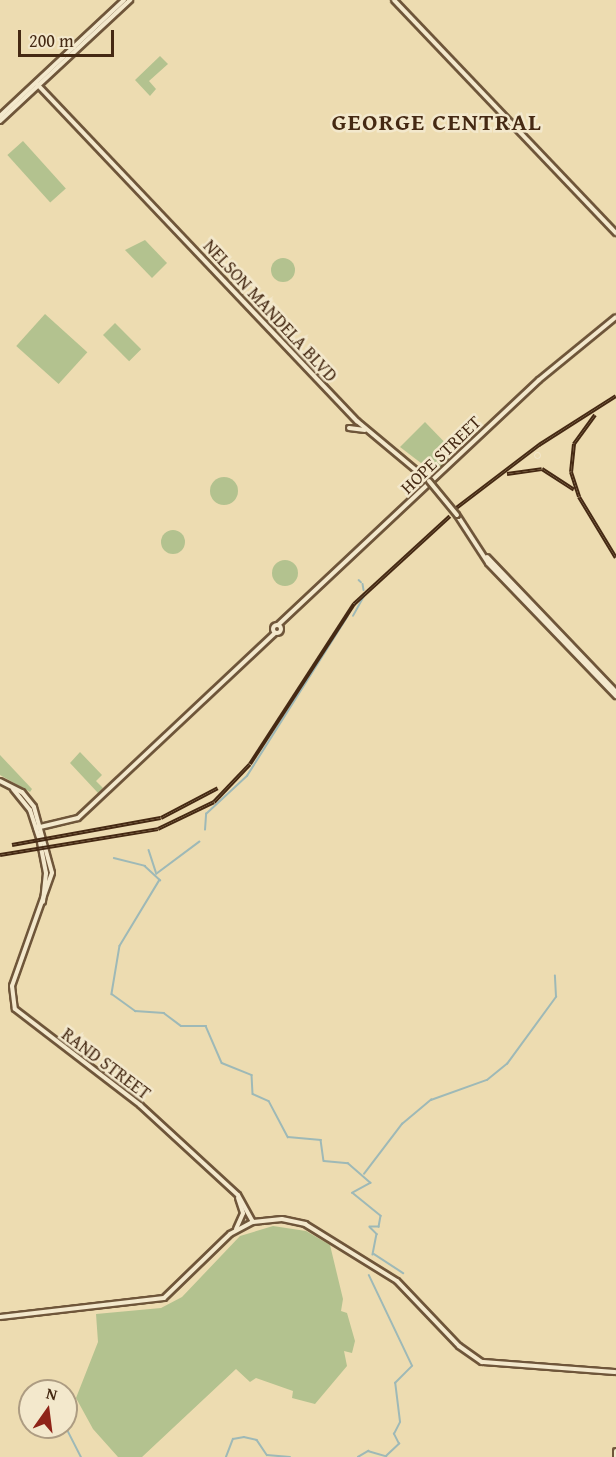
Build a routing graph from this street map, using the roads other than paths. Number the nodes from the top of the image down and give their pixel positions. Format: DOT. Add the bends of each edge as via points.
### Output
graph roads {
  1 [pos="124,0"];
  2 [pos="130,0"];
  3 [pos="394,0"];
  4 [pos="41,83"];
  5 [pos="34,84"];
  6 [pos="0,116"];
  7 [pos="0,122"];
  8 [pos="616,233"];
  9 [pos="616,317"];
  10 [pos="350,428"];
  11 [pos="372,433"];
  12 [pos="616,694"];
  13 [pos="0,781"];
  14 [pos="39,828"];
  15 [pos="232,1190"];
  16 [pos="253,1222"];
  17 [pos="232,1233"];
  18 [pos="0,1317"];
  19 [pos="616,1372"];
  1 -- 5 [label="street"];
  2 -- 4 [label="street"];
  3 -- 8 [label="street"];
  4 -- 5 [label="street"];
  4 -- 7 [label="street"];
  4 -- 11 [label="street, NELSON MANDELA BLVD"];
  5 -- 6 [label="street"];
  9 -- 14 [label="street, HOPE STREET" via="539,380 78,818"];
  10 -- 11 [label="street"];
  11 -- 12 [label="street, NELSON MANDELA BLVD, bridge" via="429,481 481,551"];
  13 -- 14 [label="street, RAND STREET" via="27,803"];
  14 -- 15 [label="street, RAND STREET" via="51,884 12,986 18,1015 135,1100"];
  15 -- 16 [label="street, RAND STREET"];
  15 -- 17 [label="street" via="243,1213"];
  16 -- 17 [label="street"];
  16 -- 19 [label="street" via="290,1220 317,1231 406,1288 459,1346 482,1362"];
  17 -- 18 [label="street" via="164,1298"];
}
